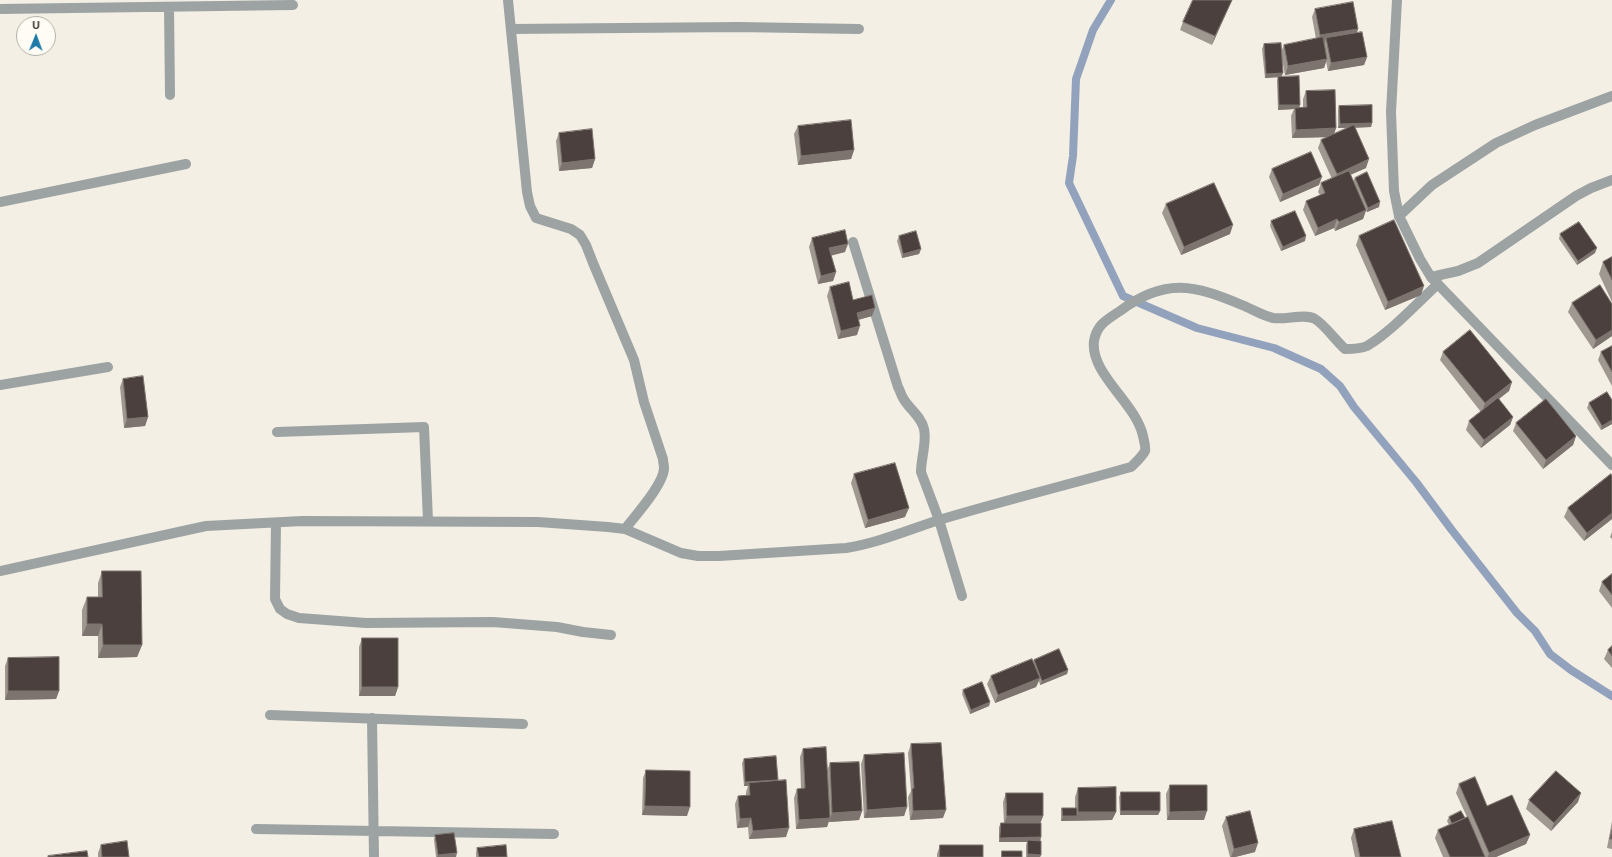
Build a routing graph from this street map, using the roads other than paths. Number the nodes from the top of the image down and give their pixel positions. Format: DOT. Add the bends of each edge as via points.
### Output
graph roads {
  1 [pos="508,0"];
  2 [pos="1397,0"];
  3 [pos="293,5"];
  4 [pos="169,7"];
  5 [pos="0,9"];
  6 [pos="511,29"];
  7 [pos="859,29"];
  8 [pos="170,95"];
  9 [pos="1612,96"];
  10 [pos="186,164"];
  11 [pos="1612,180"];
  12 [pos="0,202"];
  13 [pos="1398,216"];
  14 [pos="853,242"];
  15 [pos="1435,280"];
  16 [pos="108,368"];
  17 [pos="0,385"];
  18 [pos="277,432"];
  19 [pos="1612,465"];
  20 [pos="939,520"];
  21 [pos="428,521"];
  22 [pos="276,523"];
  23 [pos="625,529"];
  24 [pos="0,571"];
  25 [pos="962,596"];
  26 [pos="611,635"];
  27 [pos="270,715"];
  28 [pos="372,718"];
  29 [pos="523,724"];
  30 [pos="256,828"];
  31 [pos="373,831"];
  32 [pos="554,834"];
  33 [pos="374,857"];
  1 -- 6 [label="street"];
  2 -- 13 [label="street" via="1392,112 1394,191"];
  3 -- 4 [label="street"];
  4 -- 5 [label="street"];
  4 -- 8 [label="street"];
  6 -- 7 [label="street"];
  6 -- 23 [label="street" via="530,206 536,218 571,229 580,235 586,245 634,360 644,402 663,459 664,469 657,486"];
  9 -- 13 [label="street" via="1535,125 1496,143 1432,185"];
  10 -- 12 [label="street"];
  11 -- 15 [label="street" via="1576,196 1478,263"];
  13 -- 15 [label="street" via="1420,259"];
  14 -- 20 [label="street" via="898,387 903,399 924,428 921,472"];
  15 -- 19 [label="street"];
  15 -- 20 [label="street" via="1384,333 1366,346 1355,349 1345,349 1317,320 1310,317 1272,318 1239,303 1186,287 1156,291 1128,305 1098,327 1094,341 1094,351 1099,365 1136,416 1146,446 1141,457 1130,467"];
  16 -- 17 [label="street"];
  18 -- 21 [label="street" via="424,427"];
  20 -- 23 [label="street" via="886,539 851,547 719,556 681,553"];
  20 -- 25 [label="street"];
  21 -- 22 [label="street"];
  21 -- 23 [label="street" via="538,522"];
  22 -- 24 [label="street" via="206,526"];
  22 -- 26 [label="street" via="275,598 280,609 287,614 299,618 366,623 493,622 557,627"];
  27 -- 28 [label="street"];
  28 -- 29 [label="street"];
  28 -- 31 [label="street"];
  30 -- 31 [label="street"];
  31 -- 32 [label="street"];
  31 -- 33 [label="street"];
}
